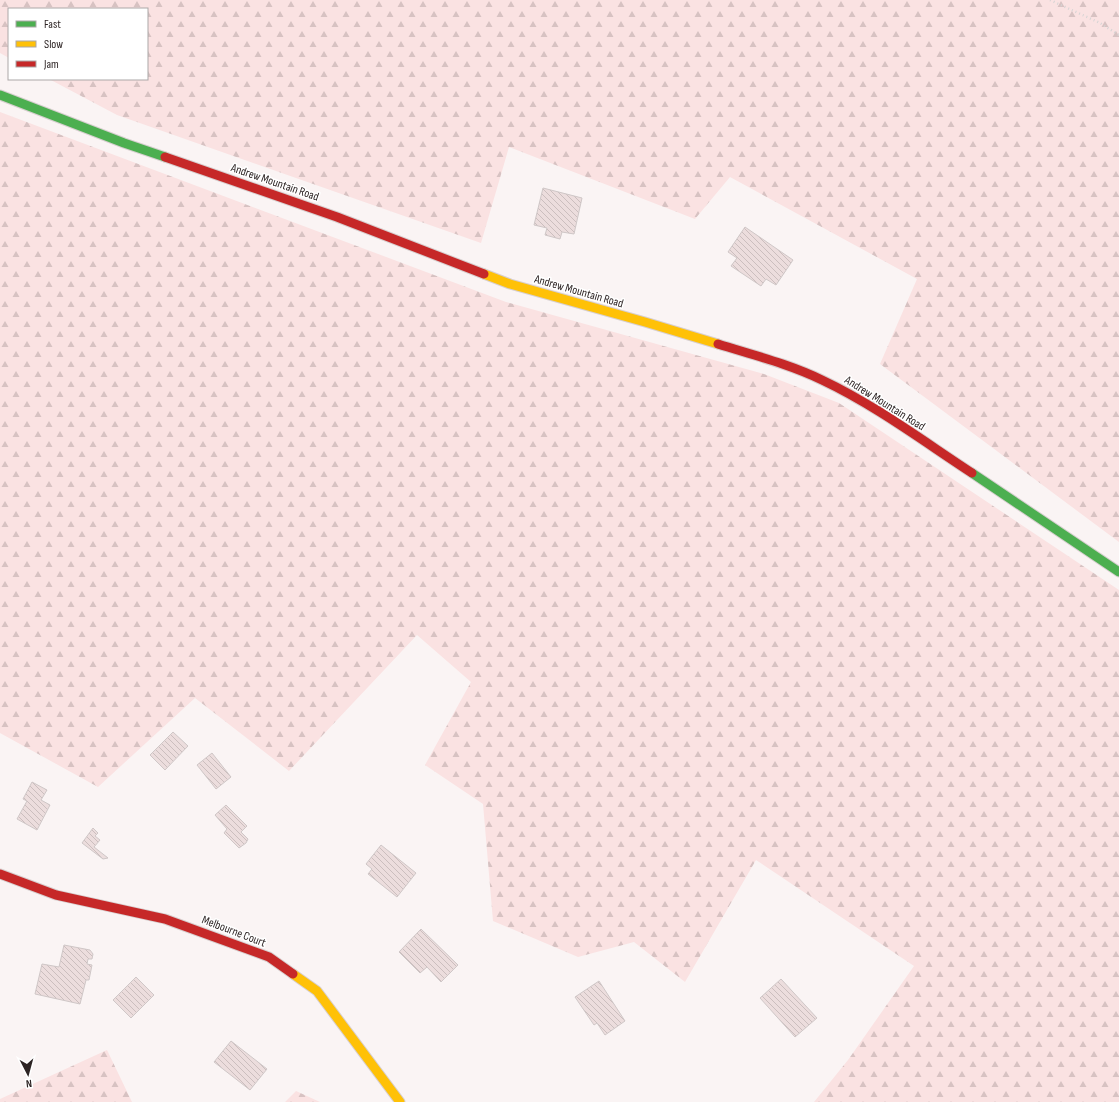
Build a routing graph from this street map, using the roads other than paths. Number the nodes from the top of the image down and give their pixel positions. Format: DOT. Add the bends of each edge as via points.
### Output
graph roads {
  1 [pos="0,95"];
  2 [pos="1119,572"];
  3 [pos="0,874"];
  4 [pos="400,1102"];
  1 -- 2 [label="street, Andrew Mountain Road" via="124,143 337,216 510,284 707,340 821,379 883,414"];
  3 -- 4 [label="street, Melbourne Court" via="56,895 165,919 269,957 317,991"];
}
